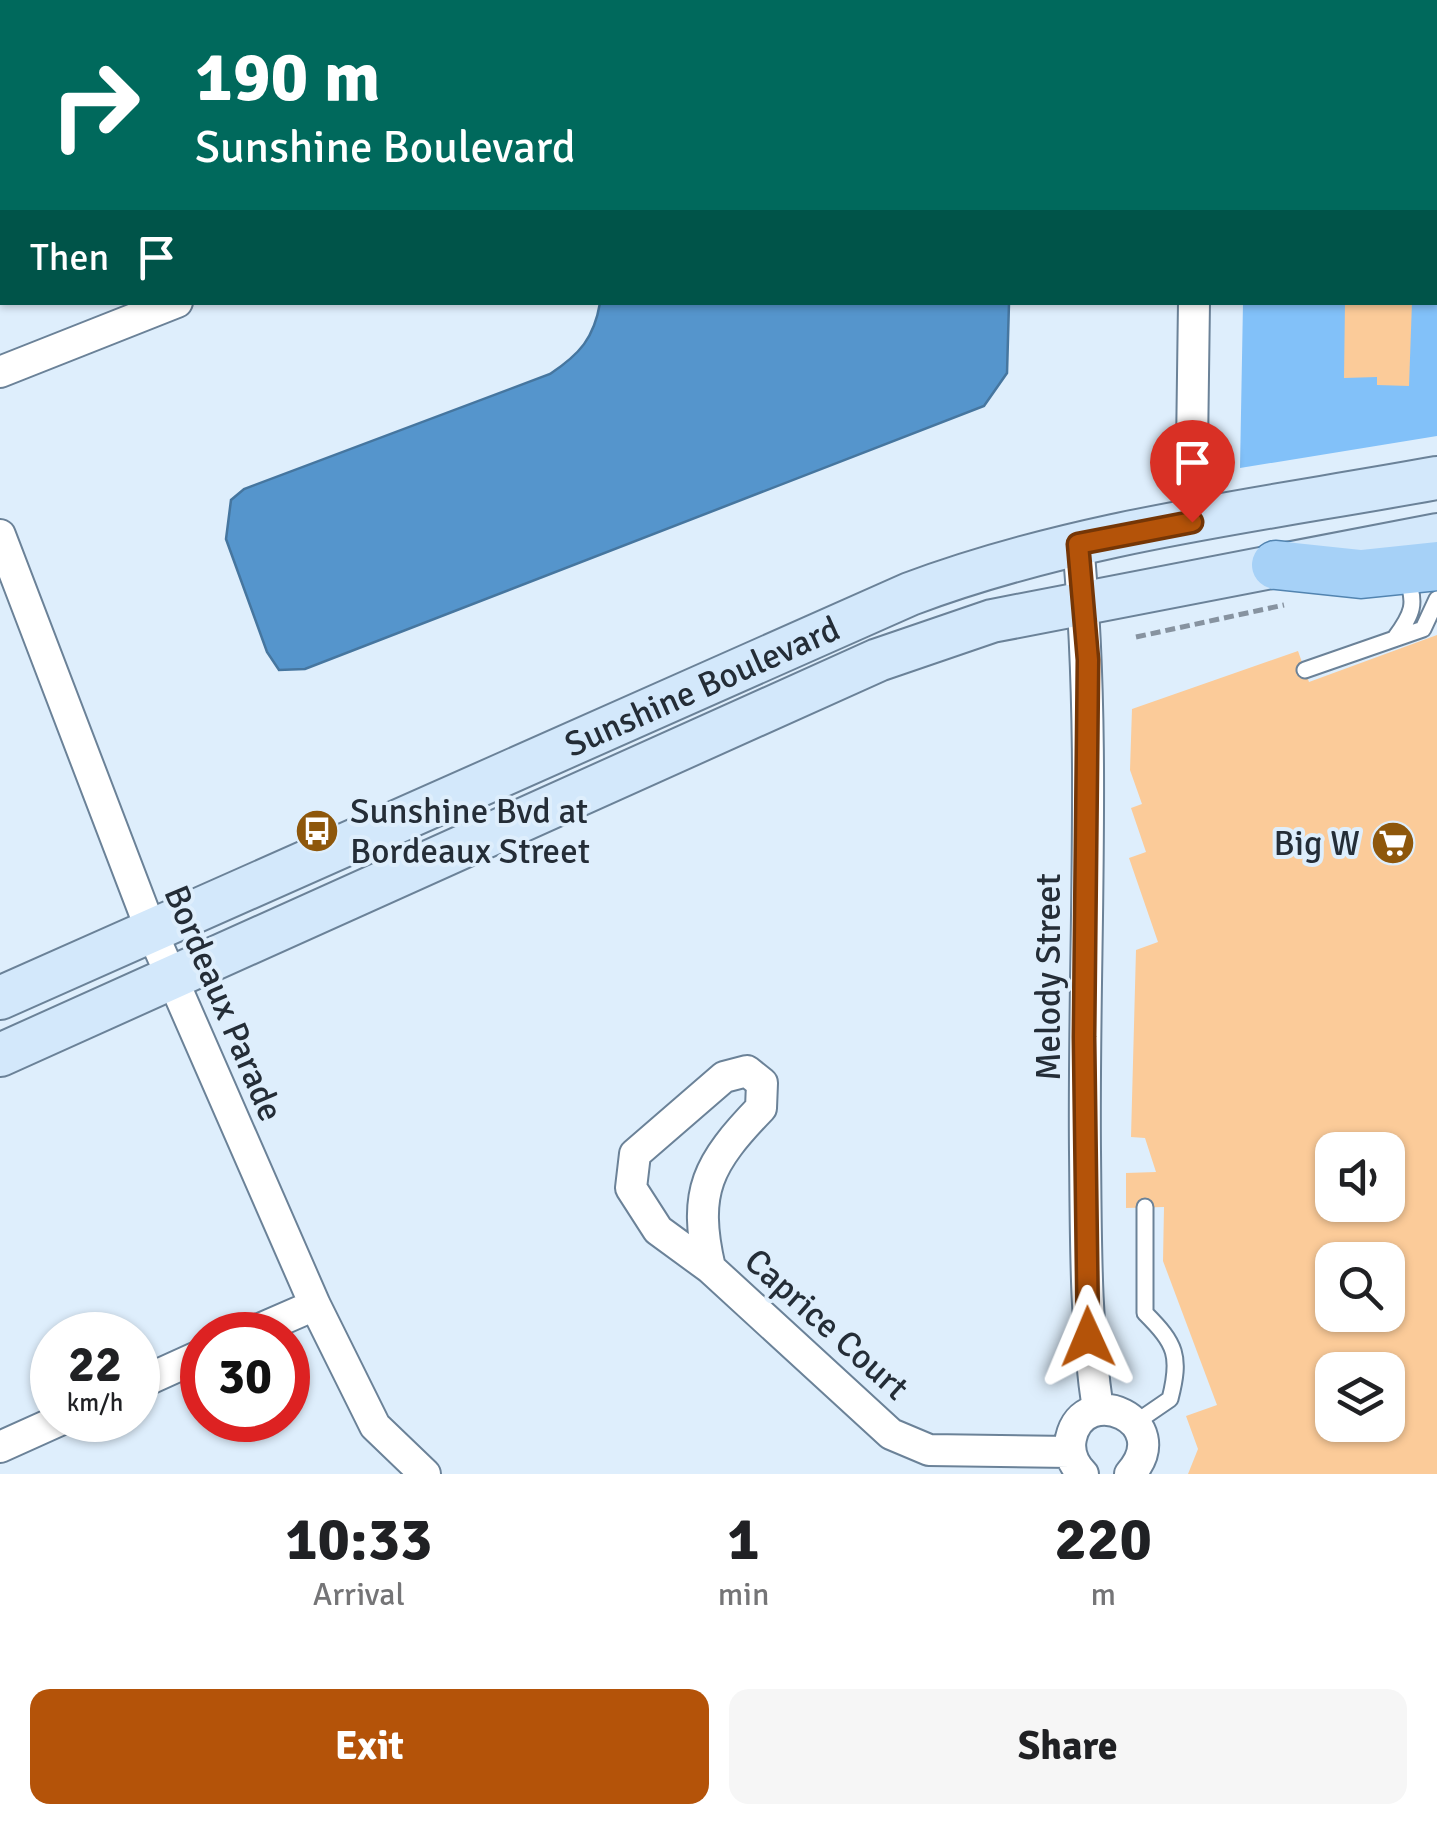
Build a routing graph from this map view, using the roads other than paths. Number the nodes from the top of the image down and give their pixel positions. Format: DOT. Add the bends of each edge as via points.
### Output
graph roads {
  1 [pos="169,305"];
  2 [pos="1194,305"];
  3 [pos="0,372"];
  4 [pos="1437,478"];
  5 [pos="1192,522"];
  6 [pos="0,535"];
  7 [pos="1437,535"];
  8 [pos="1078,544"];
  9 [pos="1426,578"];
  10 [pos="1285,584"];
  11 [pos="1084,604"];
  12 [pos="1395,638"];
  13 [pos="1305,670"];
  14 [pos="150,930"];
  15 [pos="172,977"];
  16 [pos="0,998"];
  17 [pos="0,1055"];
  18 [pos="1145,1207"];
  19 [pos="710,1268"];
  20 [pos="316,1305"];
  21 [pos="300,1312"];
  22 [pos="1098,1410"];
  23 [pos="1135,1423"];
  24 [pos="30,1434"];
  25 [pos="0,1448"];
  26 [pos="1077,1463"];
  27 [pos="425,1474"];
  28 [pos="1130,1474"];
  1 -- 3 [label="street"];
  2 -- 5 [label="street"];
  4 -- 5 [label="main road, Sunshine Boulevard"];
  5 -- 8 [label="main road, Sunshine Boulevard"];
  6 -- 14 [label="street, Bordeaux Parade"];
  7 -- 10 [label="main road, Sunshine Boulevard"];
  8 -- 11 [label="street, Melody Street"];
  8 -- 14 [label="main road, Sunshine Boulevard" via="910,594"];
  9 -- 10 [label="main road" via="1361,574"];
  9 -- 12 [label="lane" via="1414,594 1414,613"];
  9 -- 12 [label="lane" via="1423,629"];
  10 -- 11 [label="main road, Sunshine Boulevard"];
  11 -- 15 [label="main road, Sunshine Boulevard" via="992,621 878,660"];
  11 -- 22 [label="street, Melody Street" via="1088,1337"];
  12 -- 13 [label="lane"];
  14 -- 15 [label="street, Bordeaux Parade"];
  14 -- 16 [label="main road, Sunshine Boulevard"];
  15 -- 17 [label="main road, Sunshine Boulevard"];
  15 -- 20 [label="street, Bordeaux Parade"];
  18 -- 23 [label="lane" via="1145,1313 1170,1338 1178,1368 1170,1399"];
  19 -- 19 [label="street, Caprice Court" via="658,1230 630,1188 636,1154 724,1077 747,1070 762,1083 760,1108 719,1152 705,1189 702,1237"];
  19 -- 26 [label="street, Caprice Court" via="891,1434 929,1450"];
  20 -- 21 [label="street"];
  20 -- 27 [label="street, Bordeaux Parade" via="374,1426"];
  22 -- 23 [label="street" via="1119,1411"];
  22 -- 26 [label="street" via="1080,1421"];
  23 -- 28 [label="street" via="1143,1444"];
  24 -- 25 [label="street"];
}
